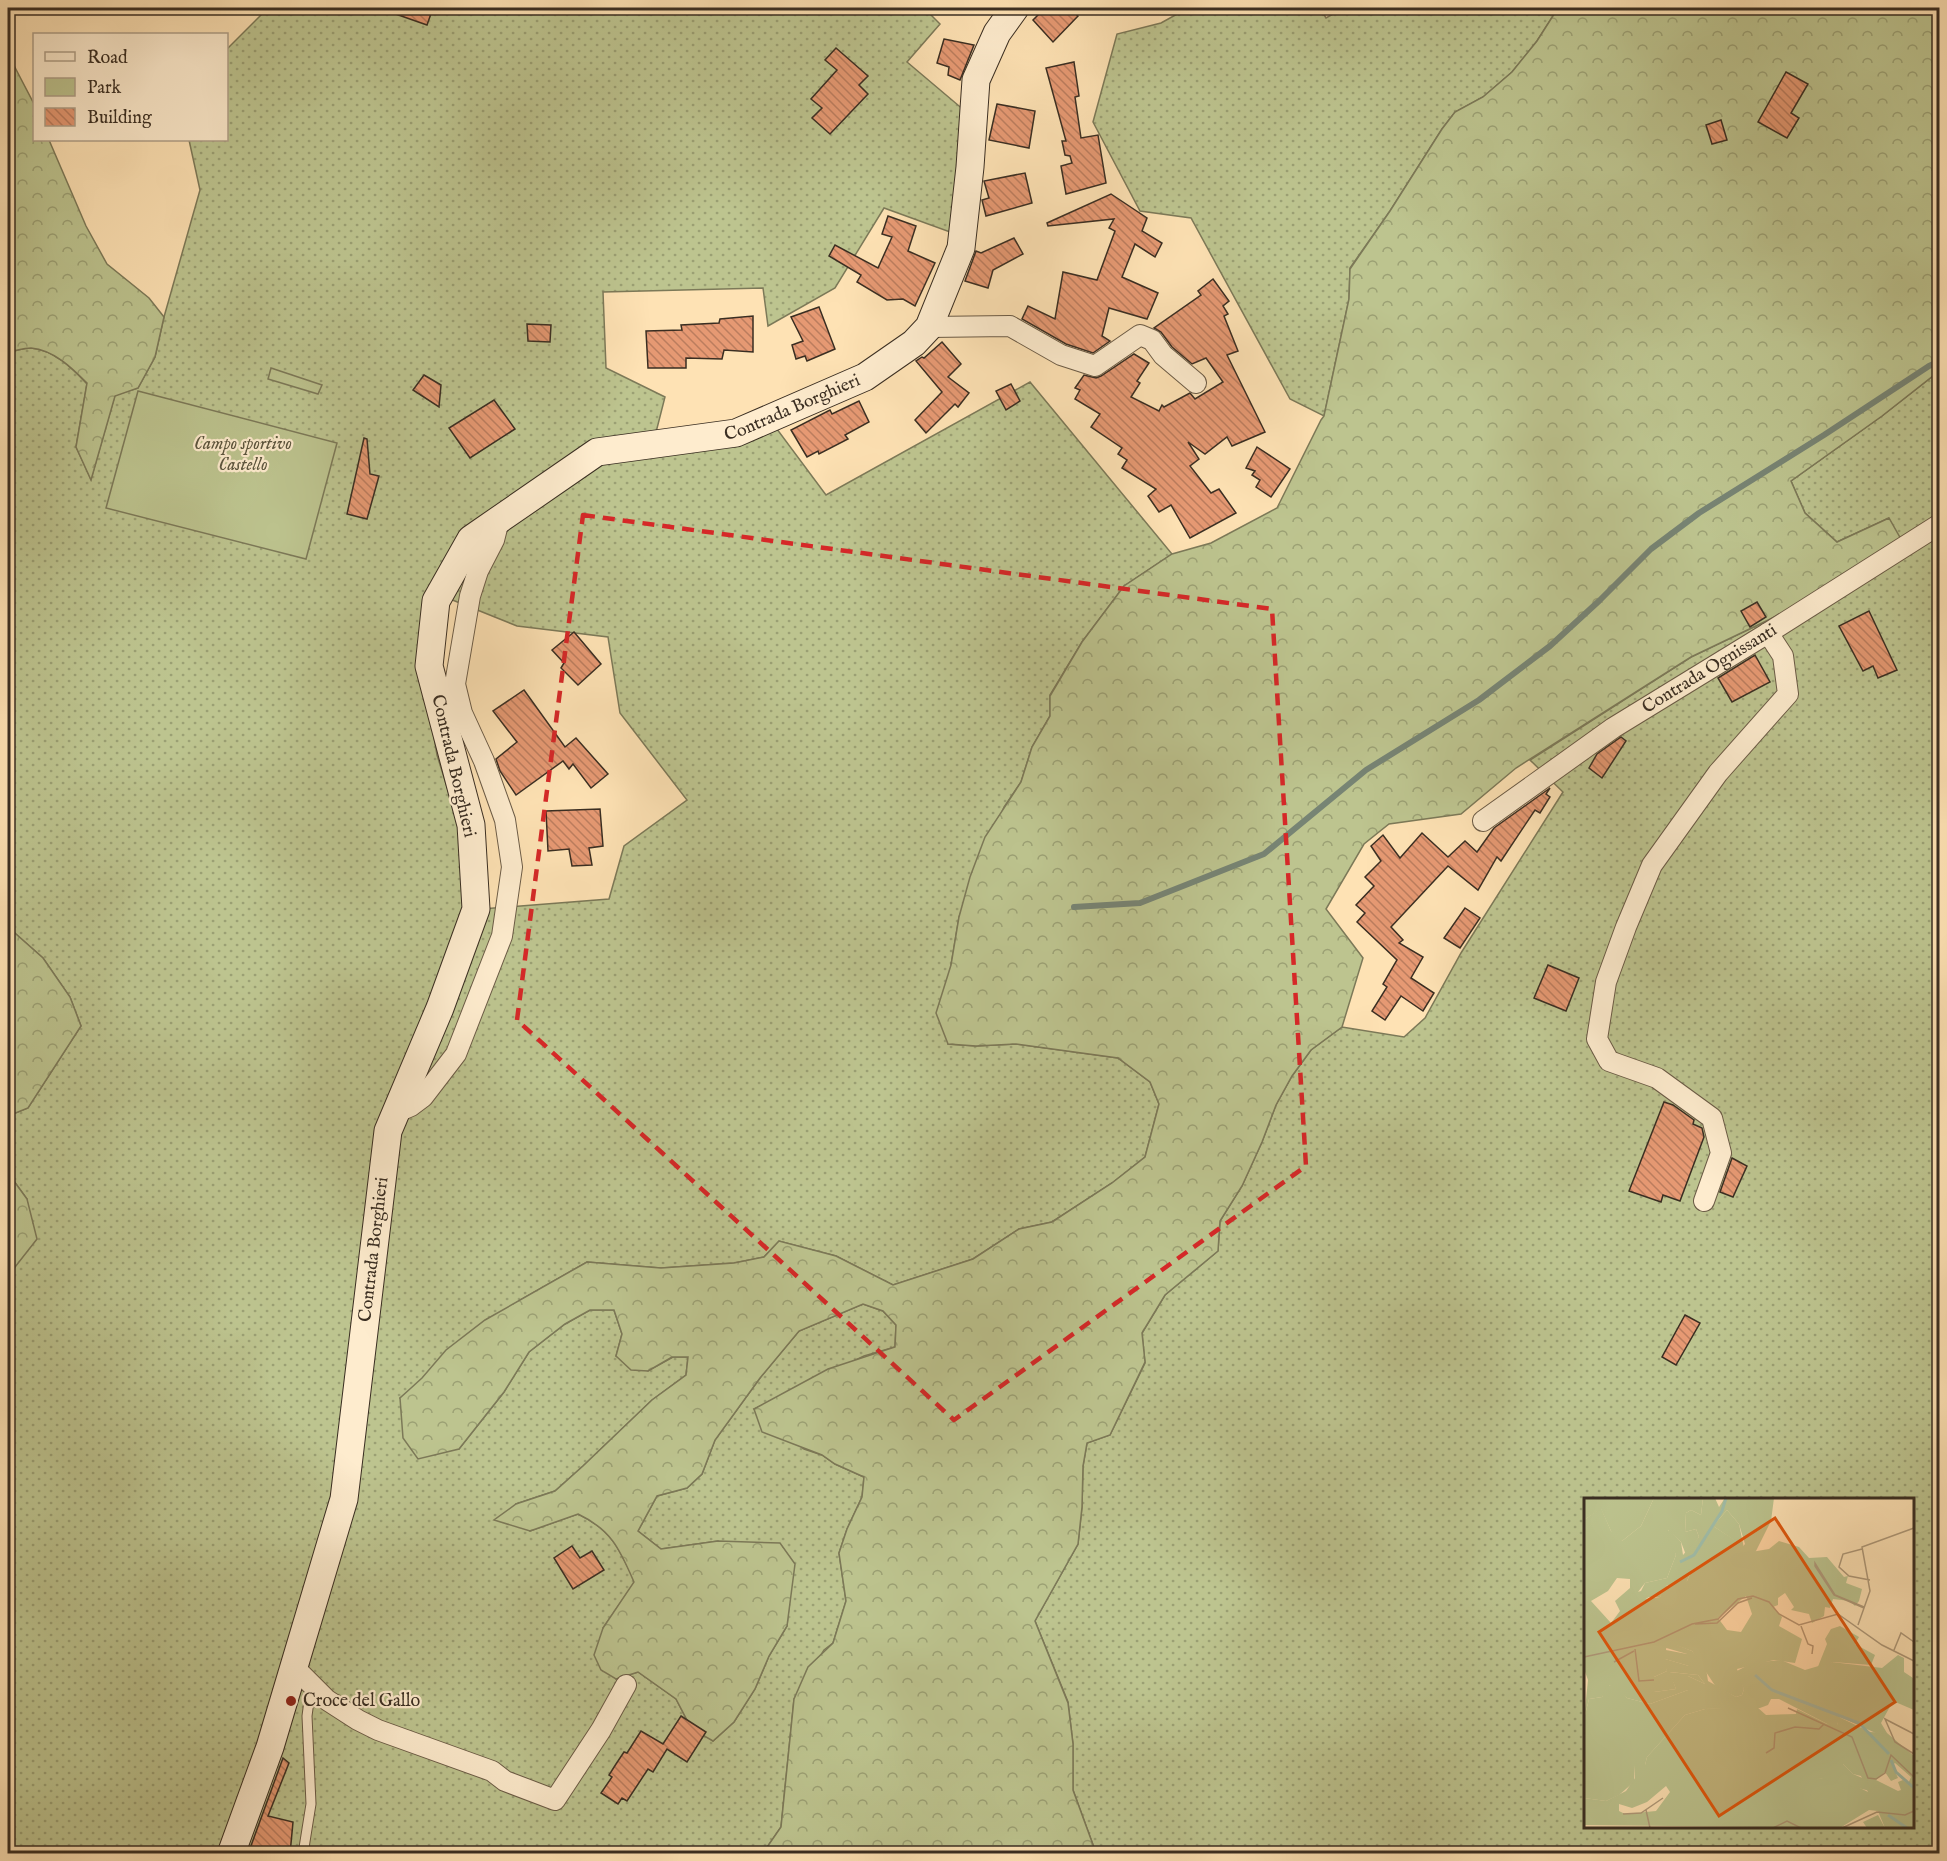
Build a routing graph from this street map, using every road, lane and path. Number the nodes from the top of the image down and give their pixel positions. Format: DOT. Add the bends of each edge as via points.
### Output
graph roads {
  1 [pos="1015,8"];
  2 [pos="929,327"];
  3 [pos="1196,383"];
  4 [pos="499,520"];
  5 [pos="1940,524"];
  6 [pos="1768,633"];
  7 [pos="1483,821"];
  8 [pos="395,1113"];
  9 [pos="1704,1201"];
  10 [pos="303,1676"];
  11 [pos="626,1685"];
  12 [pos="231,1854"];
  13 [pos="303,1854"];
  1 -- 2 [label="street, Contrada Borghieri" via="997,33 976,80 961,248"];
  2 -- 3 [label="street" via="1010,326 1061,355 1095,366 1140,335 1152,340 1163,355"];
  2 -- 4 [label="street, Contrada Borghieri" via="914,343 865,376 736,433 597,452"];
  4 -- 8 [label="street, Contrada Borghieri" via="471,539 436,601 429,666 471,825 476,909 440,1008"];
  4 -- 8 [label="street" via="470,596 455,684 462,713 505,820 512,867 502,936 456,1054 423,1097"];
  5 -- 6 [label="street, Contrada Ognissanti"];
  6 -- 7 [label="street, Contrada Ognissanti" via="1613,728"];
  6 -- 9 [label="street" via="1783,656 1788,694 1718,773 1652,866 1606,982 1597,1039 1609,1061 1657,1078 1712,1118 1721,1153"];
  8 -- 10 [label="street, Contrada Borghieri" via="388,1131 344,1499"];
  10 -- 11 [label="street" via="327,1700 378,1730 492,1771 506,1781 555,1800"];
  10 -- 12 [label="street, Contrada Borghieri" via="270,1747"];
  10 -- 13 [label="lane" via="311,1804"];
}
